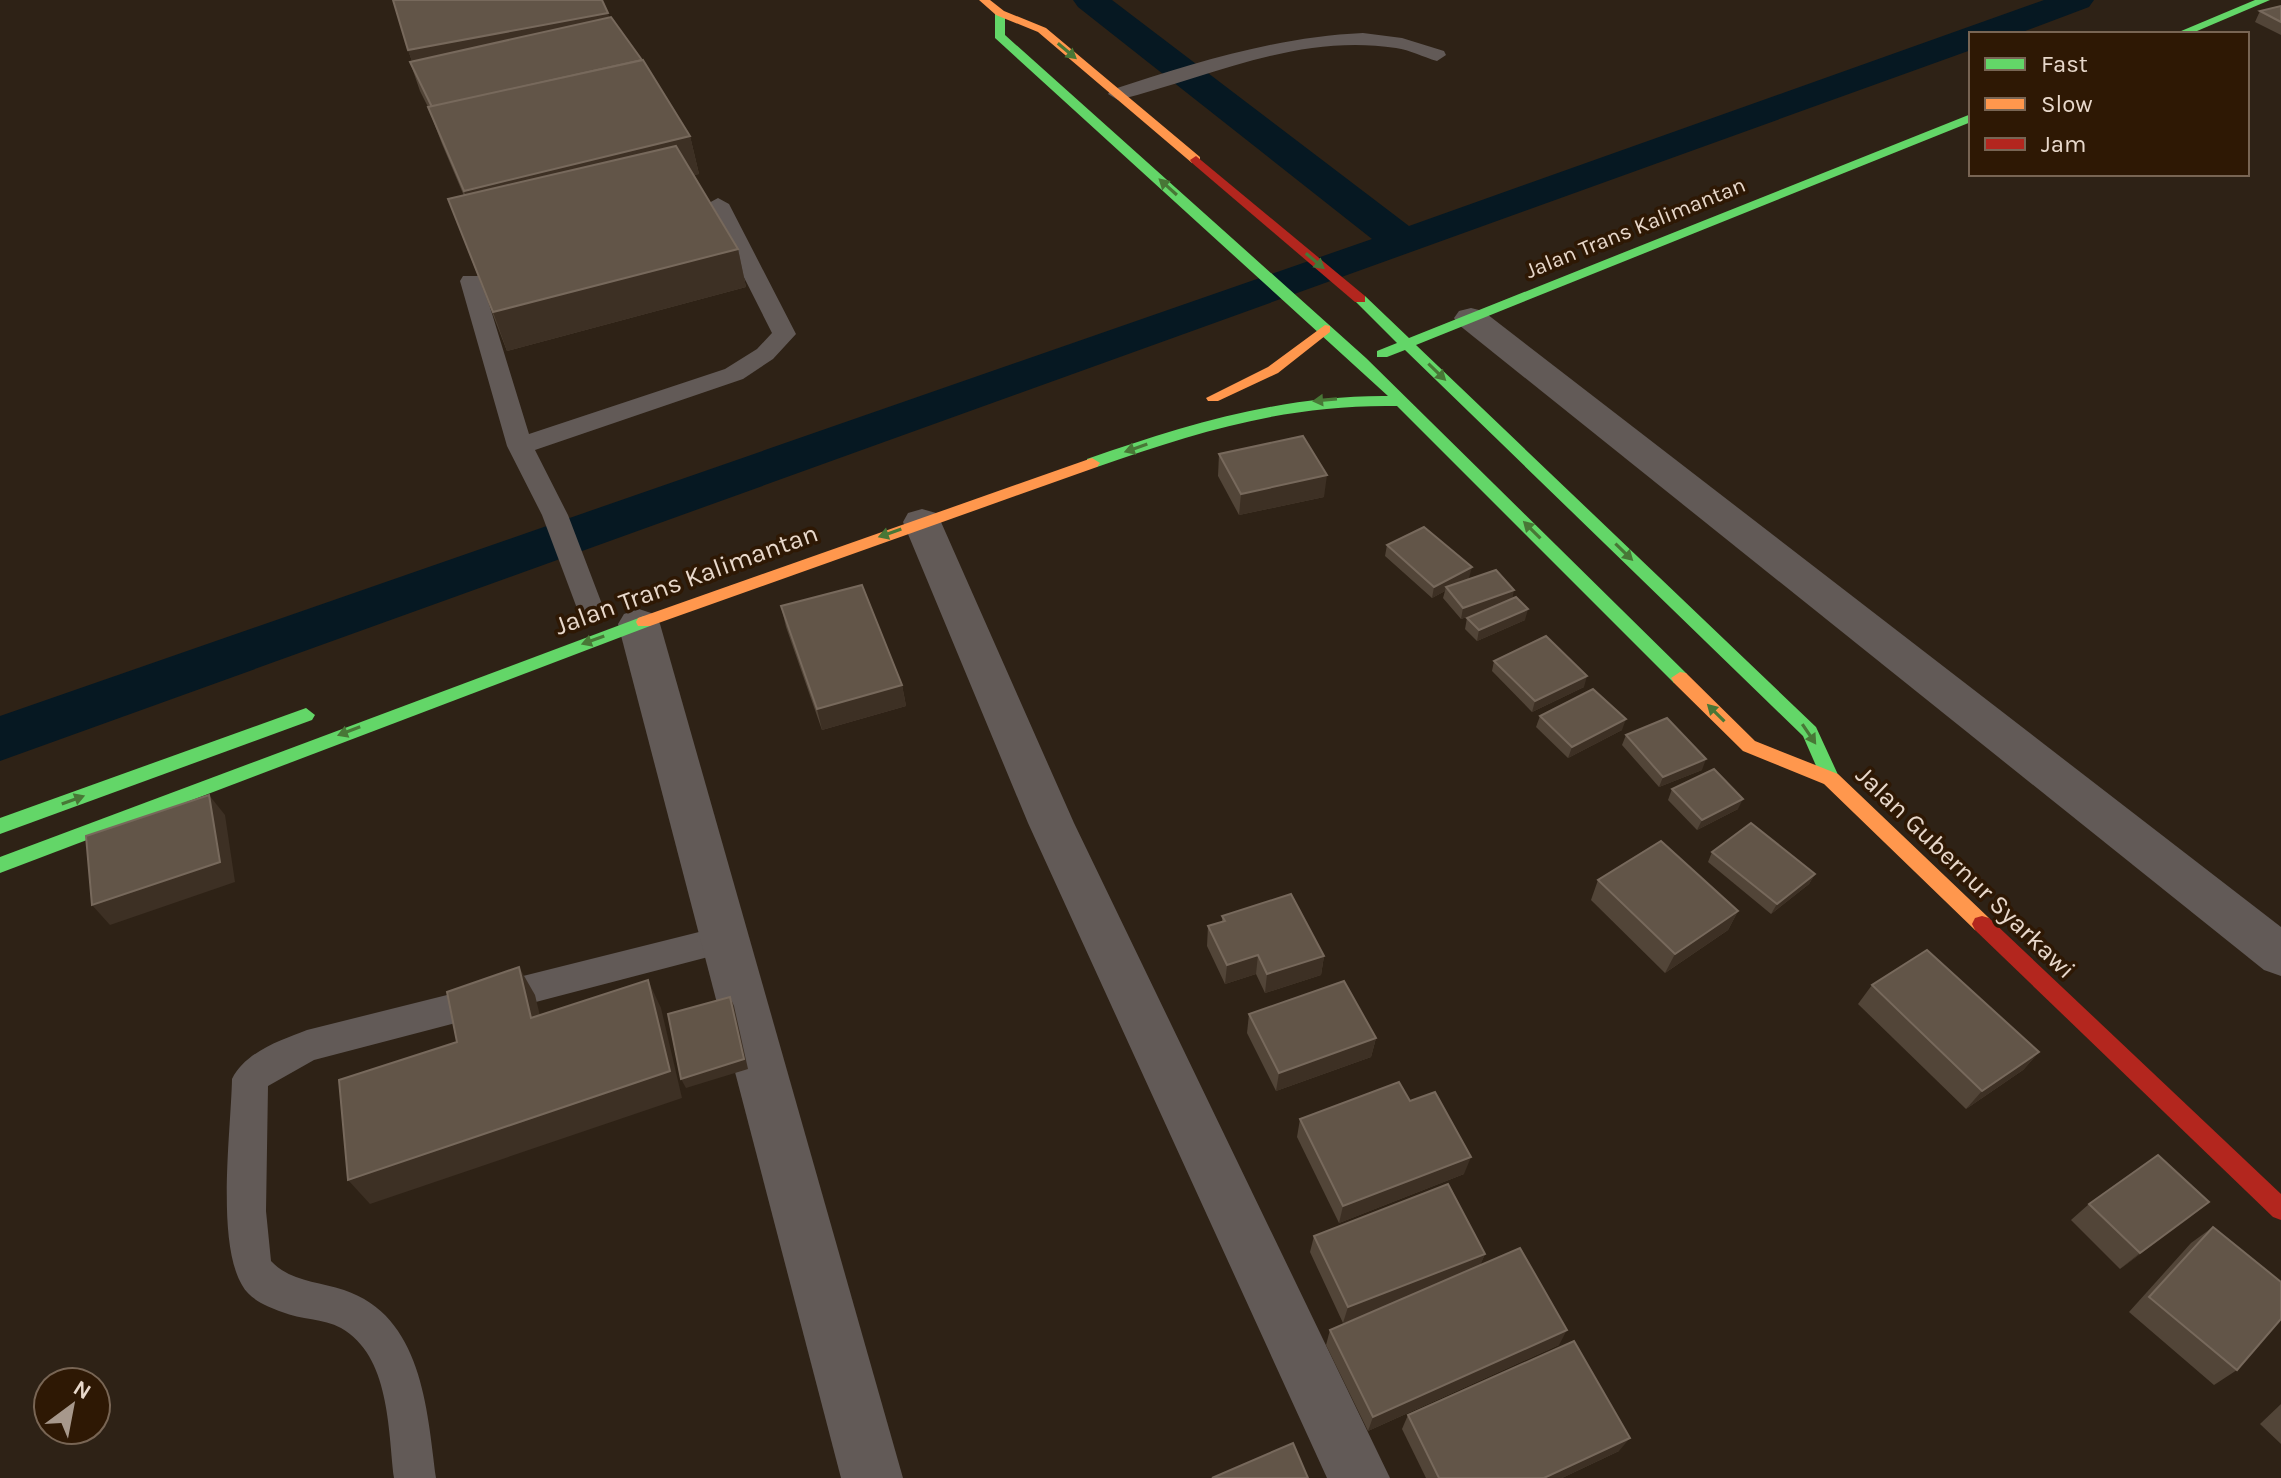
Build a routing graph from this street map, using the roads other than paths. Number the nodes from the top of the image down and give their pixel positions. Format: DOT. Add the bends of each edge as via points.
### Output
graph roads {
  1 [pos="983,0"];
  2 [pos="2265,0"];
  3 [pos="1000,13"];
  4 [pos="2185,32"];
  5 [pos="1437,55"];
  6 [pos="1118,94"];
  7 [pos="1969,119"];
  8 [pos="718,204"];
  9 [pos="471,281"];
  10 [pos="1471,318"];
  11 [pos="1318,322"];
  12 [pos="1407,343"];
  13 [pos="1361,361"];
  14 [pos="1403,401"];
  15 [pos="1195,405"];
  16 [pos="520,446"];
  17 [pos="922,522"];
  18 [pos="603,615"];
  19 [pos="325,708"];
  20 [pos="1831,779"];
  21 [pos="0,826"];
  22 [pos="0,865"];
  23 [pos="723,940"];
  24 [pos="2281,955"];
  25 [pos="2281,1209"];
  26 [pos="415,1478"];
  27 [pos="872,1478"];
  28 [pos="1359,1478"];
  1 -- 3 [label="highway"];
  2 -- 4 [label="highway"];
  3 -- 6 [label="highway, one-way" via="1042,30"];
  11 -- 3 [label="highway, one-way" via="999,36"];
  5 -- 6 [label="lane" via="1416,44 1380,38 1324,39"];
  6 -- 12 [label="highway, one-way"];
  7 -- 10 [label="highway, Jalan Trans Kalimantan"];
  8 -- 16 [label="lane" via="784,334 734,374"];
  9 -- 16 [label="lane"];
  10 -- 12 [label="highway, Jalan Trans Kalimantan"];
  10 -- 24 [label="street"];
  11 -- 13 [label="highway"];
  11 -- 15 [label="highway" via="1291,361 1250,387"];
  12 -- 13 [label="highway, Jalan Trans Kalimantan"];
  12 -- 20 [label="highway, one-way" via="1810,732"];
  13 -- 14 [label="highway, Jalan Gubernur Syarkawi"];
  14 -- 17 [label="highway, Jalan Trans Kalimantan, one-way" via="1352,398 1266,407"];
  20 -- 14 [label="highway, Jalan Gubernur Syarkawi, one-way" via="1749,746"];
  16 -- 18 [label="lane" via="555,515 576,575"];
  17 -- 18 [label="highway, Jalan Trans Kalimantan, one-way"];
  17 -- 28 [label="street" via="1051,823"];
  18 -- 22 [label="highway, Jalan Trans Kalimantan, one-way"];
  18 -- 23 [label="street"];
  21 -- 19 [label="highway, one-way"];
  20 -- 25 [label="highway, Jalan Gubernur Syarkawi"];
  23 -- 26 [label="lane" via="307,1046 250,1079 247,1244 254,1271 283,1296 331,1304 368,1320 401,1376"];
  23 -- 27 [label="street"];
}
